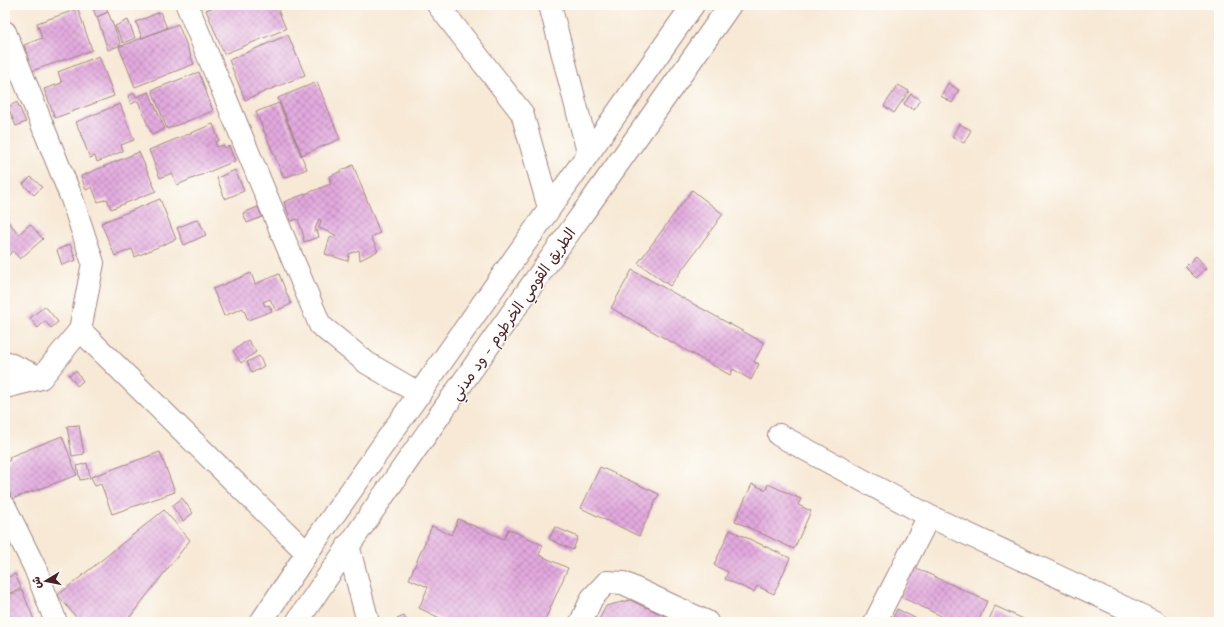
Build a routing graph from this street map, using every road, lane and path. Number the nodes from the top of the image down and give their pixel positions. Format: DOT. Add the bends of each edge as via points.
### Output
graph roads {
  1 [pos="187,5"];
  2 [pos="438,5"];
  3 [pos="550,5"];
  4 [pos="693,5"];
  5 [pos="730,5"];
  6 [pos="5,32"];
  7 [pos="588,152"];
  8 [pos="549,208"];
  9 [pos="80,330"];
  10 [pos="5,362"];
  11 [pos="41,378"];
  12 [pos="5,387"];
  13 [pos="420,394"];
  14 [pos="779,435"];
  15 [pos="5,507"];
  16 [pos="929,516"];
  17 [pos="348,545"];
  18 [pos="307,553"];
  19 [pos="56,622"];
  20 [pos="261,622"];
  21 [pos="297,622"];
  22 [pos="368,622"];
  23 [pos="581,622"];
  24 [pos="707,622"];
  25 [pos="875,622"];
  26 [pos="1155,622"];
  1 -- 13 [label="main road" via="320,326 367,363"];
  2 -- 8 [label="main road" via="522,113"];
  3 -- 7 [label="main road"];
  4 -- 7 [label="main road, الطريق القومي الخرطوم - ود مدني"];
  5 -- 17 [label="main road, الطريق القومي الخرطوم - ود مدني" via="602,190"];
  6 -- 9 [label="main road" via="72,199 93,263"];
  7 -- 8 [label="main road, الطريق القومي الخرطوم - ود مدني"];
  8 -- 13 [label="main road, الطريق القومي الخرطوم - ود مدني"];
  9 -- 11 [label="main road"];
  9 -- 18 [label="main road"];
  10 -- 11 [label="main road"];
  11 -- 12 [label="main road"];
  13 -- 18 [label="main road, الطريق القومي الخرطوم - ود مدني"];
  14 -- 16 [label="main road"];
  15 -- 19 [label="main road" via="35,568"];
  16 -- 25 [label="main road"];
  16 -- 26 [label="main road"];
  17 -- 21 [label="main road, الطريق القومي الخرطوم - ود مدني"];
  17 -- 22 [label="main road"];
  18 -- 20 [label="main road, الطريق القومي الخرطوم - ود مدني"];
  23 -- 24 [label="main road" via="592,598 607,582 623,583"];
}
